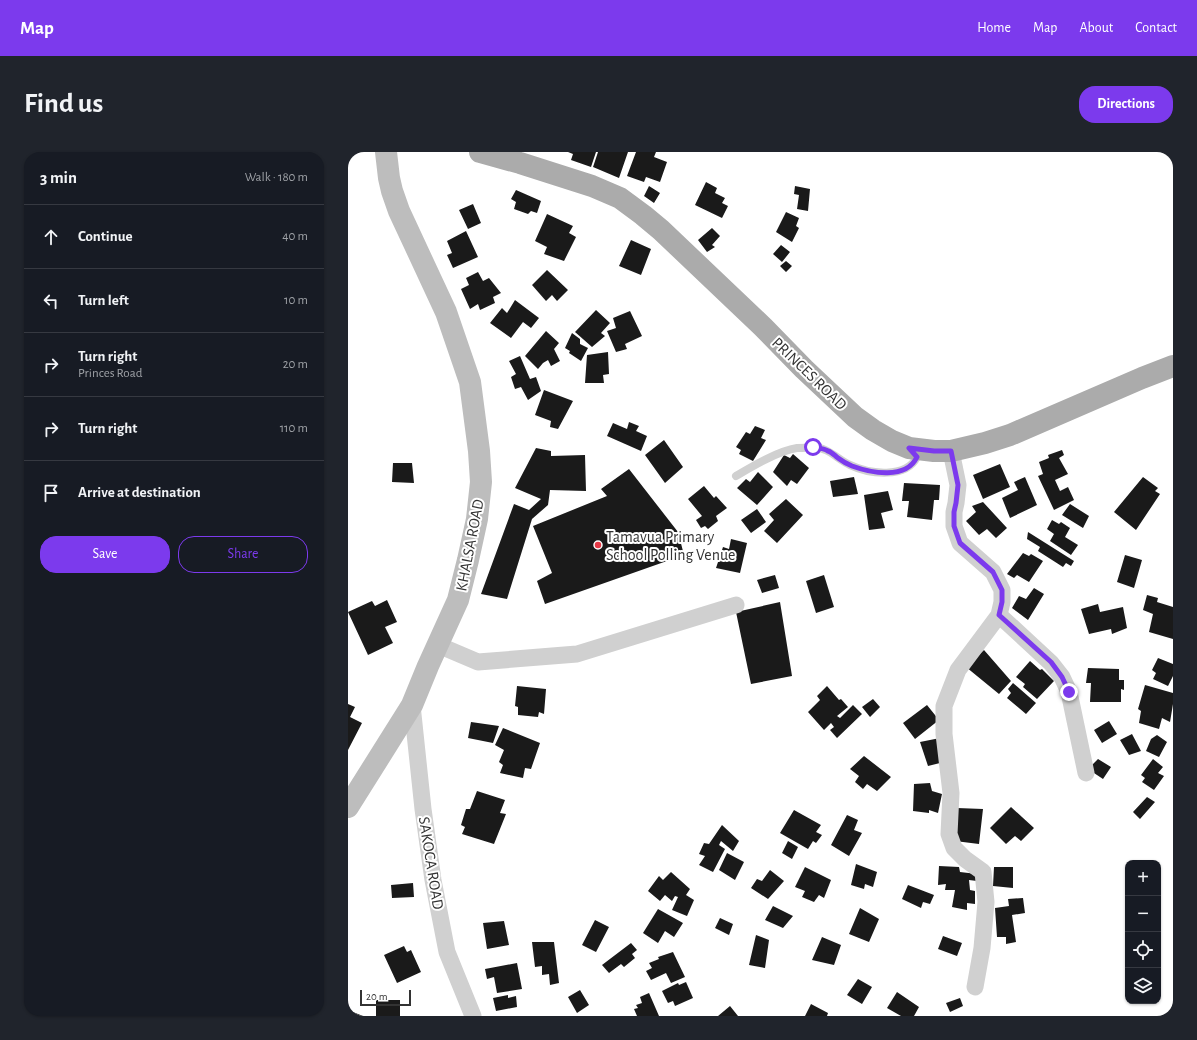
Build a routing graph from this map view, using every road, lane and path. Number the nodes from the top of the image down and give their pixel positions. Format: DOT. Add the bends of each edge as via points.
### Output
graph roads {
  1 [pos="386,152"];
  2 [pos="480,152"];
  3 [pos="1173,366"];
  4 [pos="909,448"];
  5 [pos="951,451"];
  6 [pos="736,476"];
  7 [pos="736,605"];
  8 [pos="999,615"];
  9 [pos="438,645"];
  10 [pos="412,705"];
  11 [pos="1086,773"];
  12 [pos="348,806"];
  13 [pos="975,987"];
  14 [pos="473,1016"];
  1 -- 9 [label="main road, KHALSA ROAD" via="389,178 399,211 446,312 468,375 479,444 480,482 477,519 458,600"];
  2 -- 4 [label="main road, PRINCES ROAD" via="592,186 620,198 661,230 856,417 873,430"];
  3 -- 5 [label="main road, PRINCES ROAD" via="1010,435"];
  4 -- 5 [label="main road, PRINCES ROAD"];
  4 -- 6 [label="lane" via="917,457 911,466 901,471 863,470 844,462 828,450 813,447 784,452"];
  5 -- 8 [label="street" via="958,485 954,526 960,543 993,572 1002,590"];
  7 -- 9 [label="street" via="577,654 478,662"];
  8 -- 11 [label="street" via="1051,662 1062,677 1069,692"];
  8 -- 13 [label="street" via="958,670 944,706 944,734 951,793 949,834 954,848 983,872 986,902"];
  9 -- 10 [label="main road, KHALSA ROAD"];
  10 -- 12 [label="main road, KHALSA ROAD"];
  10 -- 14 [label="street, SAKOCA ROAD" via="433,880 447,952"];
}
